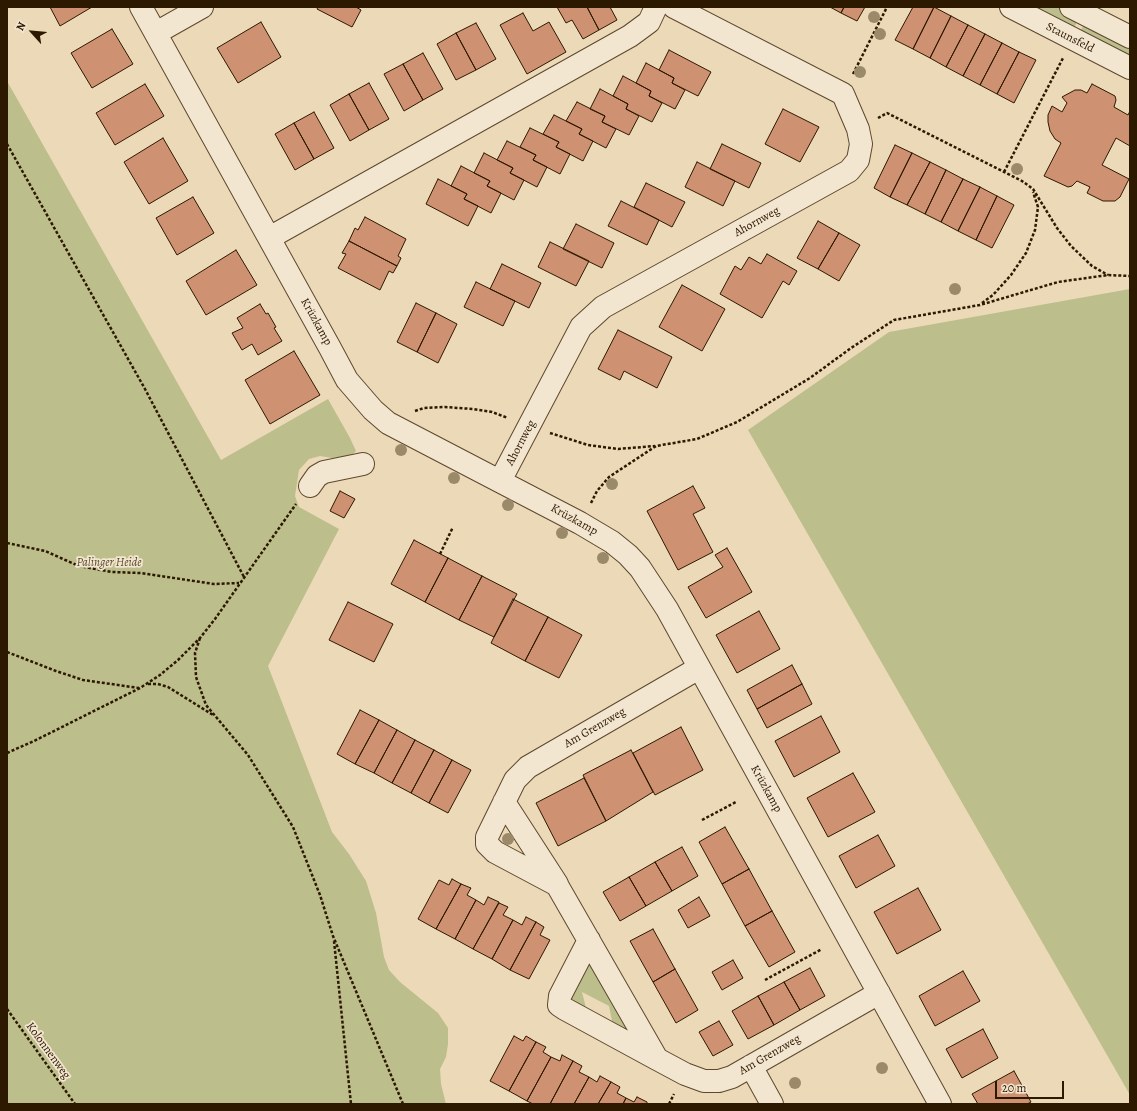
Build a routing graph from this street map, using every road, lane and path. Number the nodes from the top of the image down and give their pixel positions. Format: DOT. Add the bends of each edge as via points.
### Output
graph roads {
  1 [pos="141,7"];
  2 [pos="202,7"];
  3 [pos="656,7"];
  4 [pos="674,7"];
  5 [pos="887,7"];
  6 [pos="1011,7"];
  7 [pos="1071,7"];
  8 [pos="156,33"];
  9 [pos="1130,37"];
  10 [pos="1065,54"];
  11 [pos="1130,68"];
  12 [pos="843,94"];
  13 [pos="858,129"];
  14 [pos="7,144"];
  15 [pos="1004,172"];
  16 [pos="1033,189"];
  17 [pos="269,238"];
  18 [pos="1108,275"];
  19 [pos="1130,276"];
  20 [pos="980,305"];
  21 [pos="412,412"];
  22 [pos="511,419"];
  23 [pos="546,432"];
  24 [pos="656,446"];
  25 [pos="363,464"];
  26 [pos="500,481"];
  27 [pos="310,486"];
  28 [pos="580,522"];
  29 [pos="453,527"];
  30 [pos="7,543"];
  31 [pos="440,554"];
  32 [pos="244,577"];
  33 [pos="240,583"];
  34 [pos="200,638"];
  35 [pos="7,652"];
  36 [pos="699,668"];
  37 [pos="147,684"];
  38 [pos="140,688"];
  39 [pos="216,718"];
  40 [pos="7,753"];
  41 [pos="504,802"];
  42 [pos="736,802"];
  43 [pos="702,820"];
  44 [pos="557,885"];
  45 [pos="333,936"];
  46 [pos="589,940"];
  47 [pos="822,949"];
  48 [pos="765,980"];
  49 [pos="879,993"];
  50 [pos="7,1009"];
  51 [pos="657,1059"];
  52 [pos="751,1066"];
  53 [pos="75,1104"];
  54 [pos="351,1104"];
  55 [pos="403,1104"];
  56 [pos="772,1104"];
  57 [pos="940,1104"];
  1 -- 8 [label="street, Krüzkamp"];
  2 -- 8 [label="street"];
  3 -- 17 [label="street" via="648,22 630,36"];
  4 -- 12 [label="street"];
  5 -- 12 [label="path"];
  6 -- 11 [label="street, Staunsfeld"];
  7 -- 9 [label="street"];
  8 -- 17 [label="street, Krüzkamp"];
  10 -- 15 [label="path"];
  12 -- 13 [label="street, Ahornweg"];
  13 -- 15 [label="path" via="887,113"];
  13 -- 26 [label="street, Ahornweg" via="861,144 858,160 849,171 603,307 581,327"];
  14 -- 32 [label="path" via="145,389"];
  15 -- 16 [label="path"];
  16 -- 18 [label="path" via="1071,246 1092,266"];
  16 -- 20 [label="path" via="1038,207 1035,230 1026,253 1011,275"];
  17 -- 26 [label="street, Krüzkamp" via="347,380 373,410 388,423"];
  18 -- 19 [label="path"];
  18 -- 20 [label="path" via="1058,282"];
  20 -- 24 [label="path" via="894,320 810,378 737,422 697,438"];
  21 -- 22 [label="path" via="424,408 445,407 492,412"];
  23 -- 24 [label="path" via="588,445 618,449"];
  24 -- 28 [label="path" via="609,477 597,491"];
  25 -- 27 [label="street" via="324,472 317,476"];
  26 -- 28 [label="street, Krüzkamp"];
  27 -- 32 [label="path"];
  28 -- 36 [label="street, Krüzkamp" via="612,542 640,568 667,609"];
  29 -- 31 [label="path"];
  30 -- 33 [label="path" via="45,551 79,566 112,572 141,572 214,584"];
  32 -- 33 [label="path"];
  33 -- 34 [label="path"];
  34 -- 37 [label="path" via="178,660"];
  34 -- 39 [label="path" via="195,653 196,677 206,705"];
  35 -- 38 [label="path" via="83,680"];
  36 -- 41 [label="street, Am Grenzweg" via="528,767 515,780"];
  36 -- 49 [label="street, Krüzkamp"];
  37 -- 38 [label="path"];
  37 -- 39 [label="path" via="168,687"];
  38 -- 40 [label="path"];
  39 -- 45 [label="path" via="248,755 293,827"];
  41 -- 44 [label="street"];
  41 -- 44 [label="street, Am Grenzweg" via="487,837 487,844 495,852"];
  42 -- 43 [label="path"];
  44 -- 46 [label="street"];
  45 -- 54 [label="path"];
  45 -- 55 [label="path"];
  46 -- 51 [label="street"];
  46 -- 51 [label="street, Am Grenzweg" via="560,996 559,1005"];
  47 -- 48 [label="path"];
  49 -- 52 [label="street, Am Grenzweg"];
  49 -- 57 [label="street, Krüzkamp"];
  50 -- 53 [label="path, Kolonnenweg"];
  51 -- 52 [label="street, Am Grenzweg" via="704,1081 719,1081 732,1077"];
  52 -- 56 [label="street"];
}
